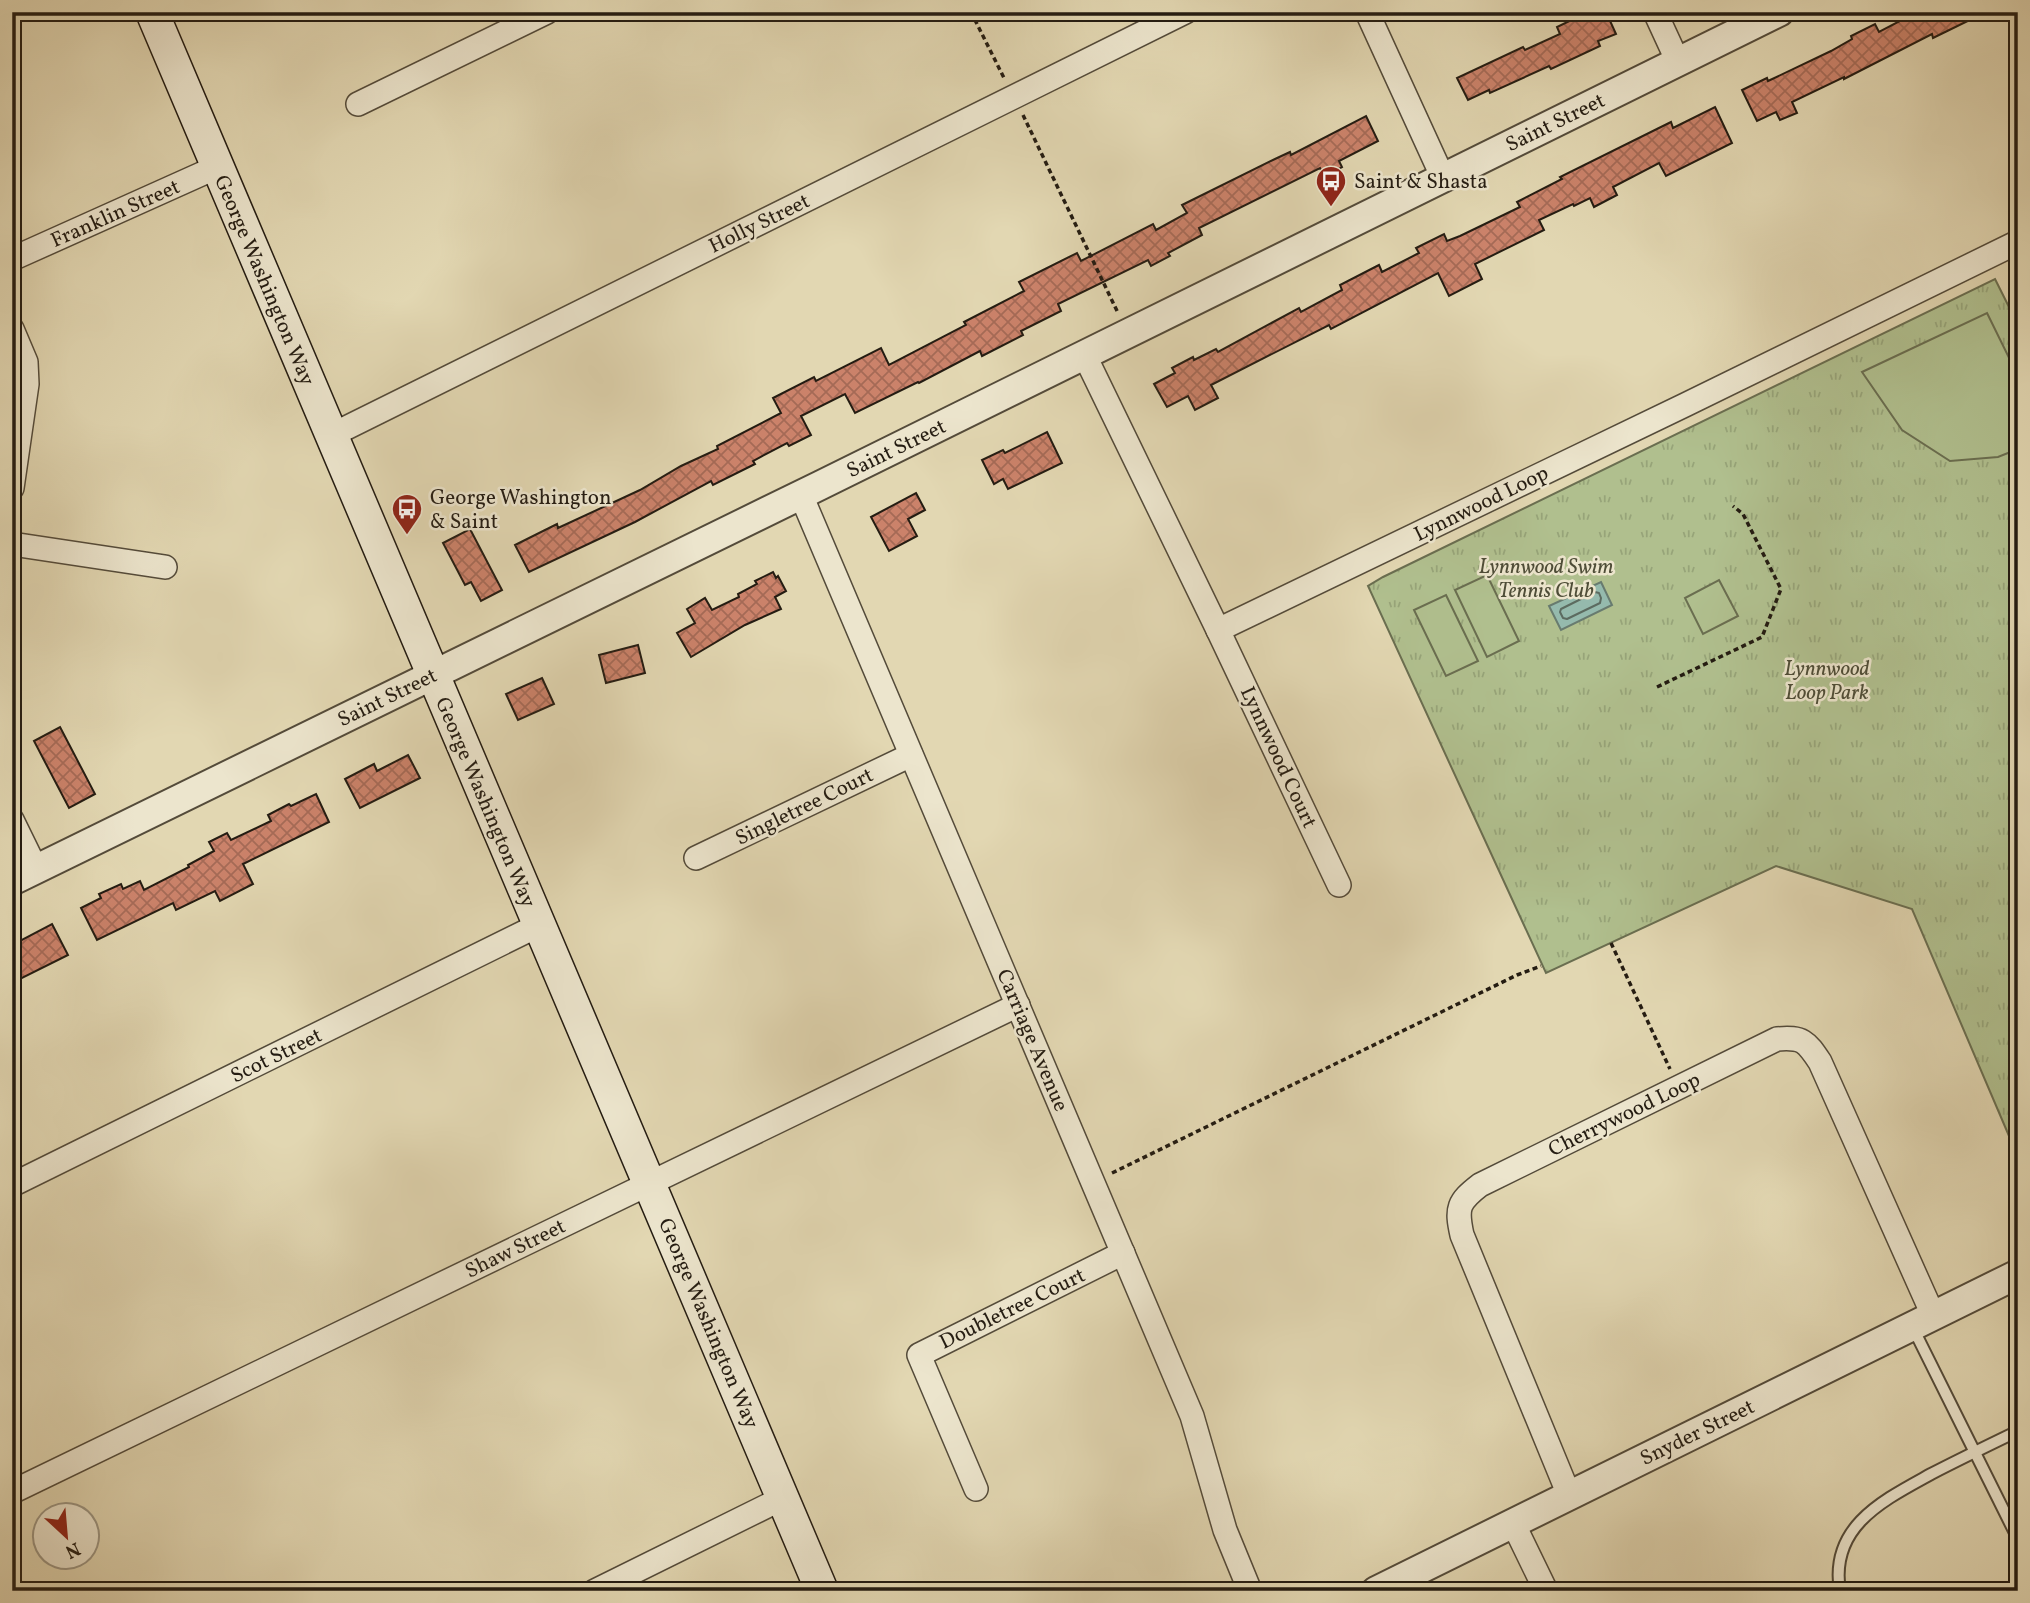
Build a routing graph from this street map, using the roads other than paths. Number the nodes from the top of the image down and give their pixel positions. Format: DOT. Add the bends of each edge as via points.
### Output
graph roads {
  1 [pos="152,12"];
  2 [pos="547,12"];
  3 [pos="1185,12"];
  4 [pos="1367,12"];
  5 [pos="1655,12"];
  6 [pos="1779,12"];
  7 [pos="1678,62"];
  8 [pos="358,104"];
  9 [pos="217,166"];
  10 [pos="1443,178"];
  11 [pos="2018,242"];
  12 [pos="12,259"];
  13 [pos="12,329"];
  14 [pos="1084,354"];
  15 [pos="332,435"];
  16 [pos="12,488"];
  17 [pos="801,495"];
  18 [pos="12,544"];
  19 [pos="165,567"];
  20 [pos="1218,630"];
  21 [pos="432,675"];
  22 [pos="912,754"];
  23 [pos="12,820"];
  24 [pos="696,858"];
  25 [pos="24,875"];
  26 [pos="1339,885"];
  27 [pos="539,925"];
  28 [pos="1018,1005"];
  29 [pos="649,1182"];
  30 [pos="12,1185"];
  31 [pos="1123,1253"];
  32 [pos="2018,1273"];
  33 [pos="1922,1320"];
  34 [pos="2018,1431"];
  35 [pos="1975,1451"];
  36 [pos="976,1489"];
  37 [pos="12,1492"];
  38 [pos="1569,1495"];
  39 [pos="783,1498"];
  40 [pos="1513,1523"];
  41 [pos="2018,1539"];
  42 [pos="595,1591"];
  43 [pos="822,1591"];
  44 [pos="1251,1591"];
  45 [pos="1376,1591"];
  46 [pos="1546,1591"];
  47 [pos="1840,1591"];
  1 -- 9 [label="main road, George Washington Way"];
  2 -- 8 [label="street"];
  3 -- 15 [label="street, Holly Street"];
  4 -- 10 [label="street"];
  5 -- 7 [label="street"];
  6 -- 7 [label="street, Saint Street"];
  7 -- 10 [label="street, Saint Street"];
  9 -- 12 [label="street, Franklin Street"];
  9 -- 15 [label="main road, George Washington Way"];
  10 -- 14 [label="street, Saint Street"];
  11 -- 20 [label="street, Lynnwood Loop"];
  13 -- 16 [label="street" via="26,362 27,384"];
  14 -- 17 [label="street, Saint Street"];
  14 -- 20 [label="street"];
  15 -- 21 [label="main road, George Washington Way"];
  17 -- 21 [label="street, Saint Street"];
  17 -- 22 [label="street, Carriage Avenue"];
  18 -- 19 [label="street"];
  20 -- 26 [label="street, Lynnwood Court"];
  21 -- 25 [label="street, Saint Street"];
  21 -- 27 [label="main road, George Washington Way"];
  22 -- 24 [label="street, Singletree Court"];
  22 -- 28 [label="street, Carriage Avenue"];
  23 -- 25 [label="street"];
  27 -- 29 [label="main road, George Washington Way"];
  27 -- 30 [label="street, Scot Street"];
  28 -- 29 [label="street, Shaw Street"];
  28 -- 31 [label="street, Carriage Avenue"];
  29 -- 37 [label="street, Shaw Street"];
  29 -- 39 [label="main road, George Washington Way"];
  31 -- 36 [label="street, Doubletree Court" via="919,1355"];
  31 -- 44 [label="street, Carriage Avenue" via="1192,1416 1224,1530"];
  32 -- 33 [label="street, Snyder Street"];
  33 -- 35 [label="lane"];
  33 -- 38 [label="street, Snyder Street"];
  33 -- 38 [label="street, Cherrywood Loop" via="1821,1062 1809,1045 1795,1037 1777,1039 1480,1185 1464,1198 1458,1216 1462,1235"];
  34 -- 35 [label="lane"];
  35 -- 41 [label="lane"];
  35 -- 47 [label="lane" via="1868,1513 1843,1547"];
  38 -- 40 [label="street, Snyder Street"];
  39 -- 42 [label="street"];
  39 -- 43 [label="main road, George Washington Way"];
  40 -- 45 [label="street, Snyder Street"];
  40 -- 46 [label="street"];
}
